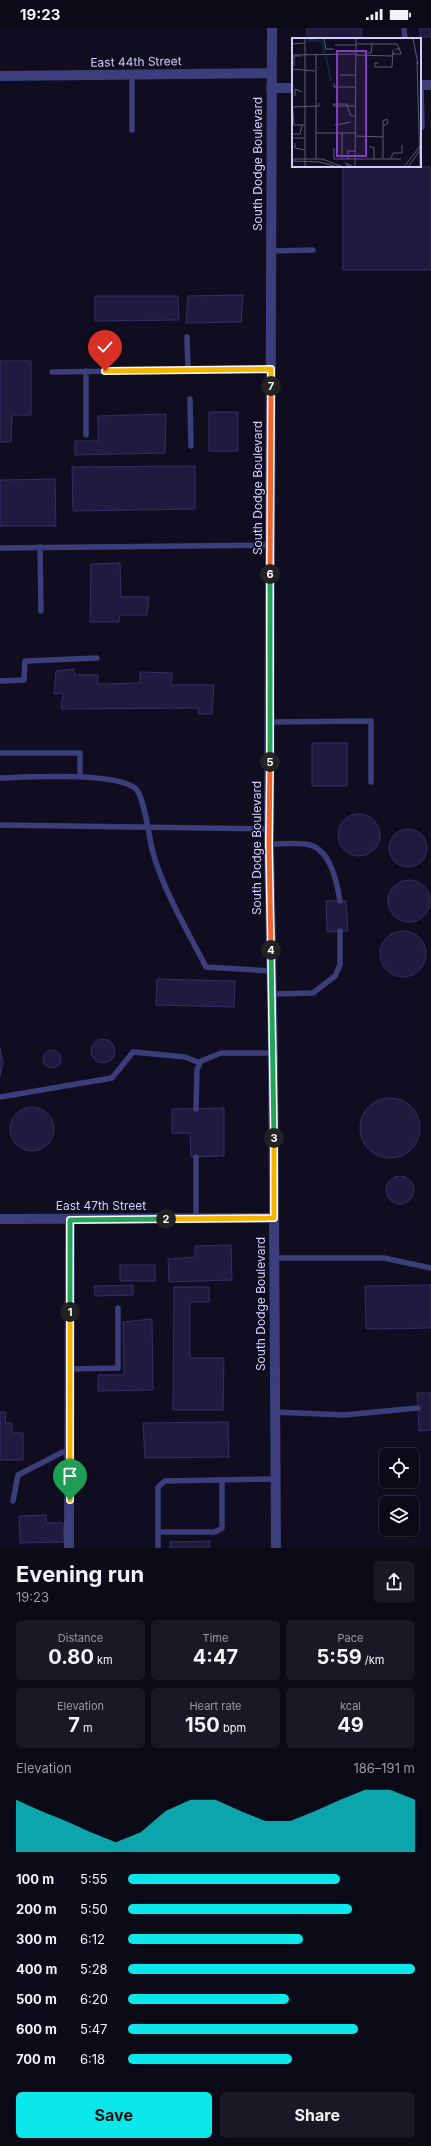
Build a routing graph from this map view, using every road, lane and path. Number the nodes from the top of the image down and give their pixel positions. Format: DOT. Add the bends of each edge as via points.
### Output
graph roads {
  1 [pos="272,28"];
  2 [pos="404,28"];
  3 [pos="405,38"];
  4 [pos="272,73"];
  5 [pos="132,75"];
  6 [pos="0,76"];
  7 [pos="424,85"];
  8 [pos="271,88"];
  9 [pos="292,88"];
  10 [pos="422,127"];
  11 [pos="132,130"];
  12 [pos="313,250"];
  13 [pos="270,251"];
  14 [pos="105,337"];
  15 [pos="187,337"];
  16 [pos="271,369"];
  17 [pos="188,370"];
  18 [pos="86,371"];
  19 [pos="105,371"];
  20 [pos="52,372"];
  21 [pos="190,399"];
  22 [pos="86,435"];
  23 [pos="191,446"];
  24 [pos="271,545"];
  25 [pos="40,547"];
  26 [pos="0,548"];
  27 [pos="41,611"];
  28 [pos="98,658"];
  29 [pos="0,681"];
  30 [pos="271,722"];
  31 [pos="0,753"];
  32 [pos="0,778"];
  33 [pos="80,778"];
  34 [pos="371,782"];
  35 [pos="0,825"];
  36 [pos="147,828"];
  37 [pos="269,829"];
  38 [pos="269,844"];
  39 [pos="340,901"];
  40 [pos="340,931"];
  41 [pos="272,971"];
  42 [pos="272,994"];
  43 [pos="273,1053"];
  44 [pos="200,1063"];
  45 [pos="0,1097"];
  46 [pos="196,1109"];
  47 [pos="196,1157"];
  48 [pos="274,1218"];
  49 [pos="0,1219"];
  50 [pos="196,1219"];
  51 [pos="70,1220"];
  52 [pos="274,1258"];
  53 [pos="431,1268"];
  54 [pos="118,1308"];
  55 [pos="70,1369"];
  56 [pos="418,1408"];
  57 [pos="275,1412"];
  58 [pos="70,1452"];
  59 [pos="274,1479"];
  60 [pos="222,1480"];
  61 [pos="13,1501"];
  62 [pos="158,1532"];
  63 [pos="69,1548"];
  64 [pos="158,1548"];
  65 [pos="276,1548"];
  1 -- 4 [label="street, South Dodge Boulevard"];
  2 -- 3 [label="lane"];
  4 -- 5 [label="street, East 44th Street"];
  4 -- 8 [label="street, South Dodge Boulevard"];
  5 -- 6 [label="street, East 44th Street"];
  5 -- 11 [label="lane"];
  7 -- 10 [label="lane"];
  8 -- 9 [label="street"];
  8 -- 13 [label="street, South Dodge Boulevard"];
  12 -- 13 [label="lane"];
  13 -- 16 [label="street, South Dodge Boulevard"];
  14 -- 19 [label="lane"];
  15 -- 17 [label="lane"];
  16 -- 17 [label="lane"];
  16 -- 24 [label="street, South Dodge Boulevard"];
  17 -- 19 [label="lane"];
  18 -- 19 [label="lane"];
  18 -- 20 [label="lane"];
  18 -- 22 [label="lane"];
  21 -- 23 [label="lane"];
  24 -- 25 [label="lane"];
  24 -- 30 [label="street, South Dodge Boulevard"];
  25 -- 26 [label="lane"];
  25 -- 27 [label="lane"];
  28 -- 29 [label="lane" via="25,661 24,680"];
  30 -- 34 [label="lane" via="371,721"];
  30 -- 37 [label="street, South Dodge Boulevard"];
  31 -- 33 [label="lane" via="80,753"];
  32 -- 33 [label="lane"];
  33 -- 36 [label="lane" via="123,782 136,789 142,801"];
  35 -- 36 [label="lane"];
  36 -- 37 [label="lane"];
  36 -- 41 [label="lane" via="156,866 206,967"];
  37 -- 38 [label="street, South Dodge Boulevard"];
  38 -- 39 [label="lane" via="310,845 323,854 336,878"];
  38 -- 41 [label="street, South Dodge Boulevard"];
  40 -- 42 [label="lane" via="340,965 335,976 313,993"];
  41 -- 42 [label="street, South Dodge Boulevard"];
  42 -- 43 [label="street, South Dodge Boulevard"];
  43 -- 44 [label="lane" via="221,1053"];
  43 -- 48 [label="street, South Dodge Boulevard"];
  44 -- 45 [label="lane" via="185,1057 133,1052 112,1078"];
  44 -- 46 [label="lane" via="197,1070"];
  47 -- 50 [label="lane"];
  48 -- 50 [label="street, East 47th Street"];
  48 -- 52 [label="street, South Dodge Boulevard"];
  49 -- 51 [label="street, East 47th Street"];
  50 -- 51 [label="street, East 47th Street"];
  51 -- 55 [label="street"];
  52 -- 53 [label="lane" via="384,1258"];
  52 -- 57 [label="street, South Dodge Boulevard"];
  54 -- 55 [label="lane" via="118,1368"];
  55 -- 58 [label="street"];
  56 -- 57 [label="lane" via="344,1415"];
  57 -- 59 [label="street, South Dodge Boulevard"];
  58 -- 61 [label="lane" via="63,1452 18,1475"];
  58 -- 63 [label="street"];
  59 -- 60 [label="lane"];
  59 -- 65 [label="street, South Dodge Boulevard"];
  60 -- 62 [label="lane" via="165,1481 158,1487"];
  60 -- 62 [label="lane" via="222,1528 215,1532"];
  62 -- 64 [label="lane"];
}
